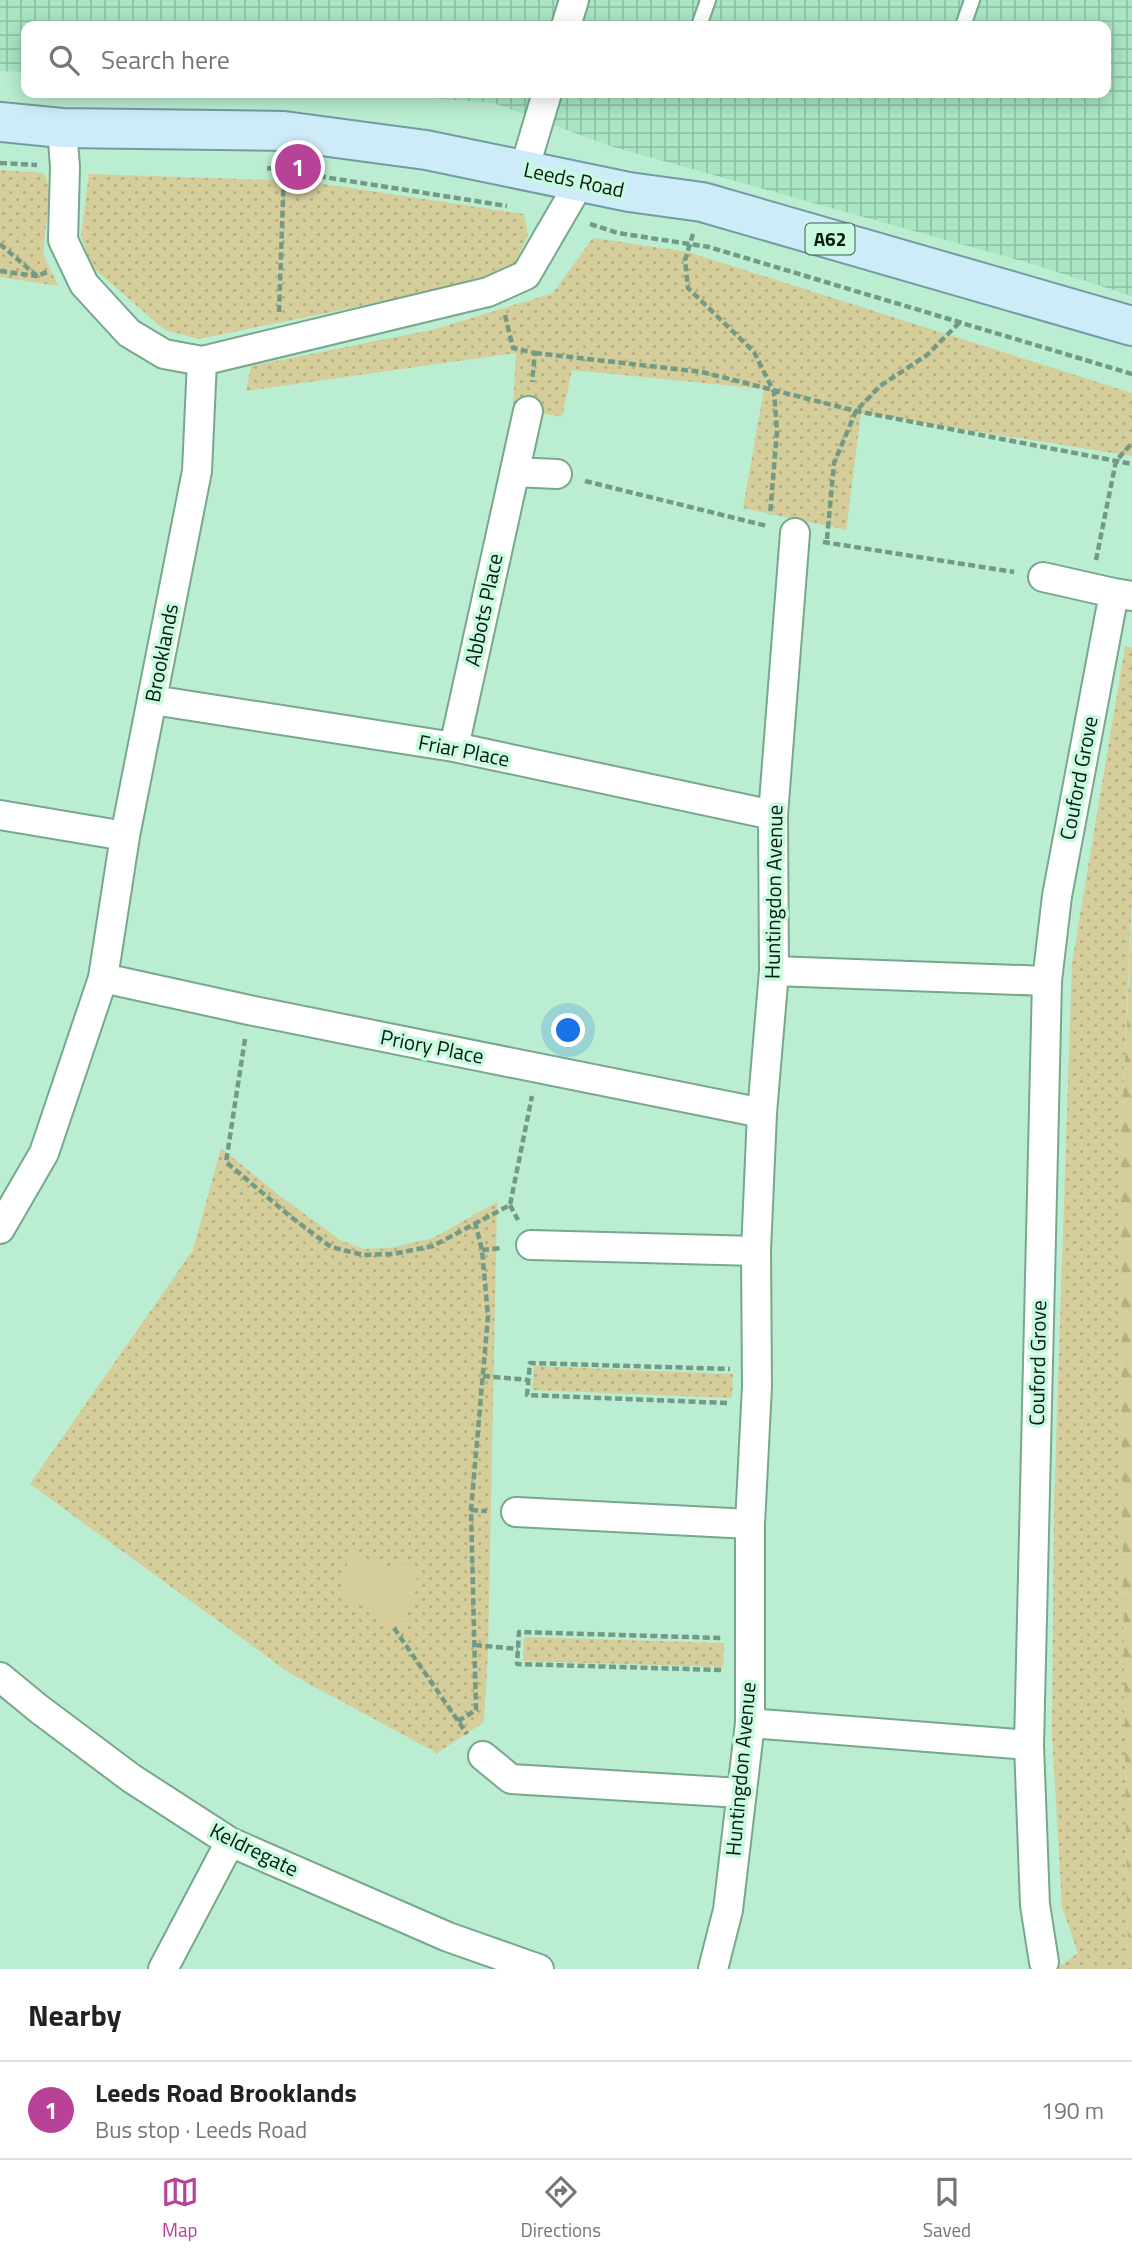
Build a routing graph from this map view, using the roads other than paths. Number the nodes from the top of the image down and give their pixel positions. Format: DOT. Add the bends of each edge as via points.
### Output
graph roads {
  1 [pos="574,0"];
  2 [pos="708,0"];
  3 [pos="972,0"];
  4 [pos="568,21"];
  5 [pos="701,21"];
  6 [pos="965,21"];
  7 [pos="546,98"];
  8 [pos="0,122"];
  9 [pos="62,128"];
  10 [pos="524,170"];
  11 [pos="580,182"];
  12 [pos="1132,326"];
  13 [pos="202,361"];
  14 [pos="528,411"];
  15 [pos="514,472"];
  16 [pos="557,474"];
  17 [pos="782,530"];
  18 [pos="1043,576"];
  19 [pos="1123,594"];
  20 [pos="153,700"];
  21 [pos="454,747"];
  22 [pos="0,815"];
  23 [pos="773,815"];
  24 [pos="125,836"];
  25 [pos="774,971"];
  26 [pos="103,978"];
  27 [pos="1047,981"];
  28 [pos="762,1113"];
  29 [pos="0,1228"];
  30 [pos="531,1245"];
  31 [pos="757,1251"];
  32 [pos="516,1512"];
  33 [pos="750,1524"];
  34 [pos="0,1677"];
  35 [pos="750,1723"];
  36 [pos="1029,1745"];
  37 [pos="483,1756"];
  38 [pos="741,1793"];
  39 [pos="230,1842"];
  40 [pos="1044,1962"];
  41 [pos="163,1969"];
  42 [pos="539,1969"];
  43 [pos="713,1969"];
  1 -- 4 [label="street"];
  2 -- 5 [label="lane"];
  3 -- 6 [label="lane"];
  7 -- 10 [label="street"];
  8 -- 9 [label="main road, Leeds Road / A62"];
  9 -- 10 [label="main road, Leeds Road / A62" via="284,131 426,150"];
  9 -- 13 [label="street" via="63,240 84,284 129,333 164,354"];
  10 -- 11 [label="main road, Leeds Road / A62"];
  11 -- 12 [label="main road, Leeds Road / A62" via="702,202"];
  11 -- 13 [label="street" via="526,275 488,292"];
  13 -- 20 [label="street, Brooklands" via="197,471"];
  14 -- 15 [label="street, Abbots Place"];
  15 -- 16 [label="street"];
  15 -- 21 [label="street, Abbots Place"];
  17 -- 23 [label="street, Huntingdon Avenue"];
  18 -- 19 [label="street"];
  19 -- 27 [label="street, Couford Grove" via="1057,896"];
  20 -- 21 [label="street, Friar Place"];
  20 -- 24 [label="street, Brooklands"];
  21 -- 23 [label="street, Friar Place"];
  22 -- 24 [label="street"];
  23 -- 25 [label="street, Huntingdon Avenue"];
  24 -- 26 [label="street, Brooklands"];
  25 -- 27 [label="street"];
  25 -- 28 [label="street, Huntingdon Avenue"];
  26 -- 28 [label="street, Priory Place"];
  26 -- 29 [label="street, Brooklands" via="44,1153"];
  27 -- 36 [label="street, Couford Grove"];
  28 -- 31 [label="street, Huntingdon Avenue"];
  30 -- 31 [label="street"];
  31 -- 33 [label="street, Huntingdon Avenue"];
  32 -- 33 [label="street"];
  33 -- 35 [label="street, Huntingdon Avenue"];
  34 -- 39 [label="street, Keldregate" via="131,1778"];
  35 -- 36 [label="street"];
  35 -- 38 [label="street, Huntingdon Avenue"];
  36 -- 40 [label="street, Couford Grove" via="1035,1905"];
  37 -- 38 [label="street" via="511,1779"];
  38 -- 43 [label="street, Huntingdon Avenue" via="728,1910"];
  39 -- 41 [label="street"];
  39 -- 42 [label="street, Keldregate" via="448,1937"];
}
